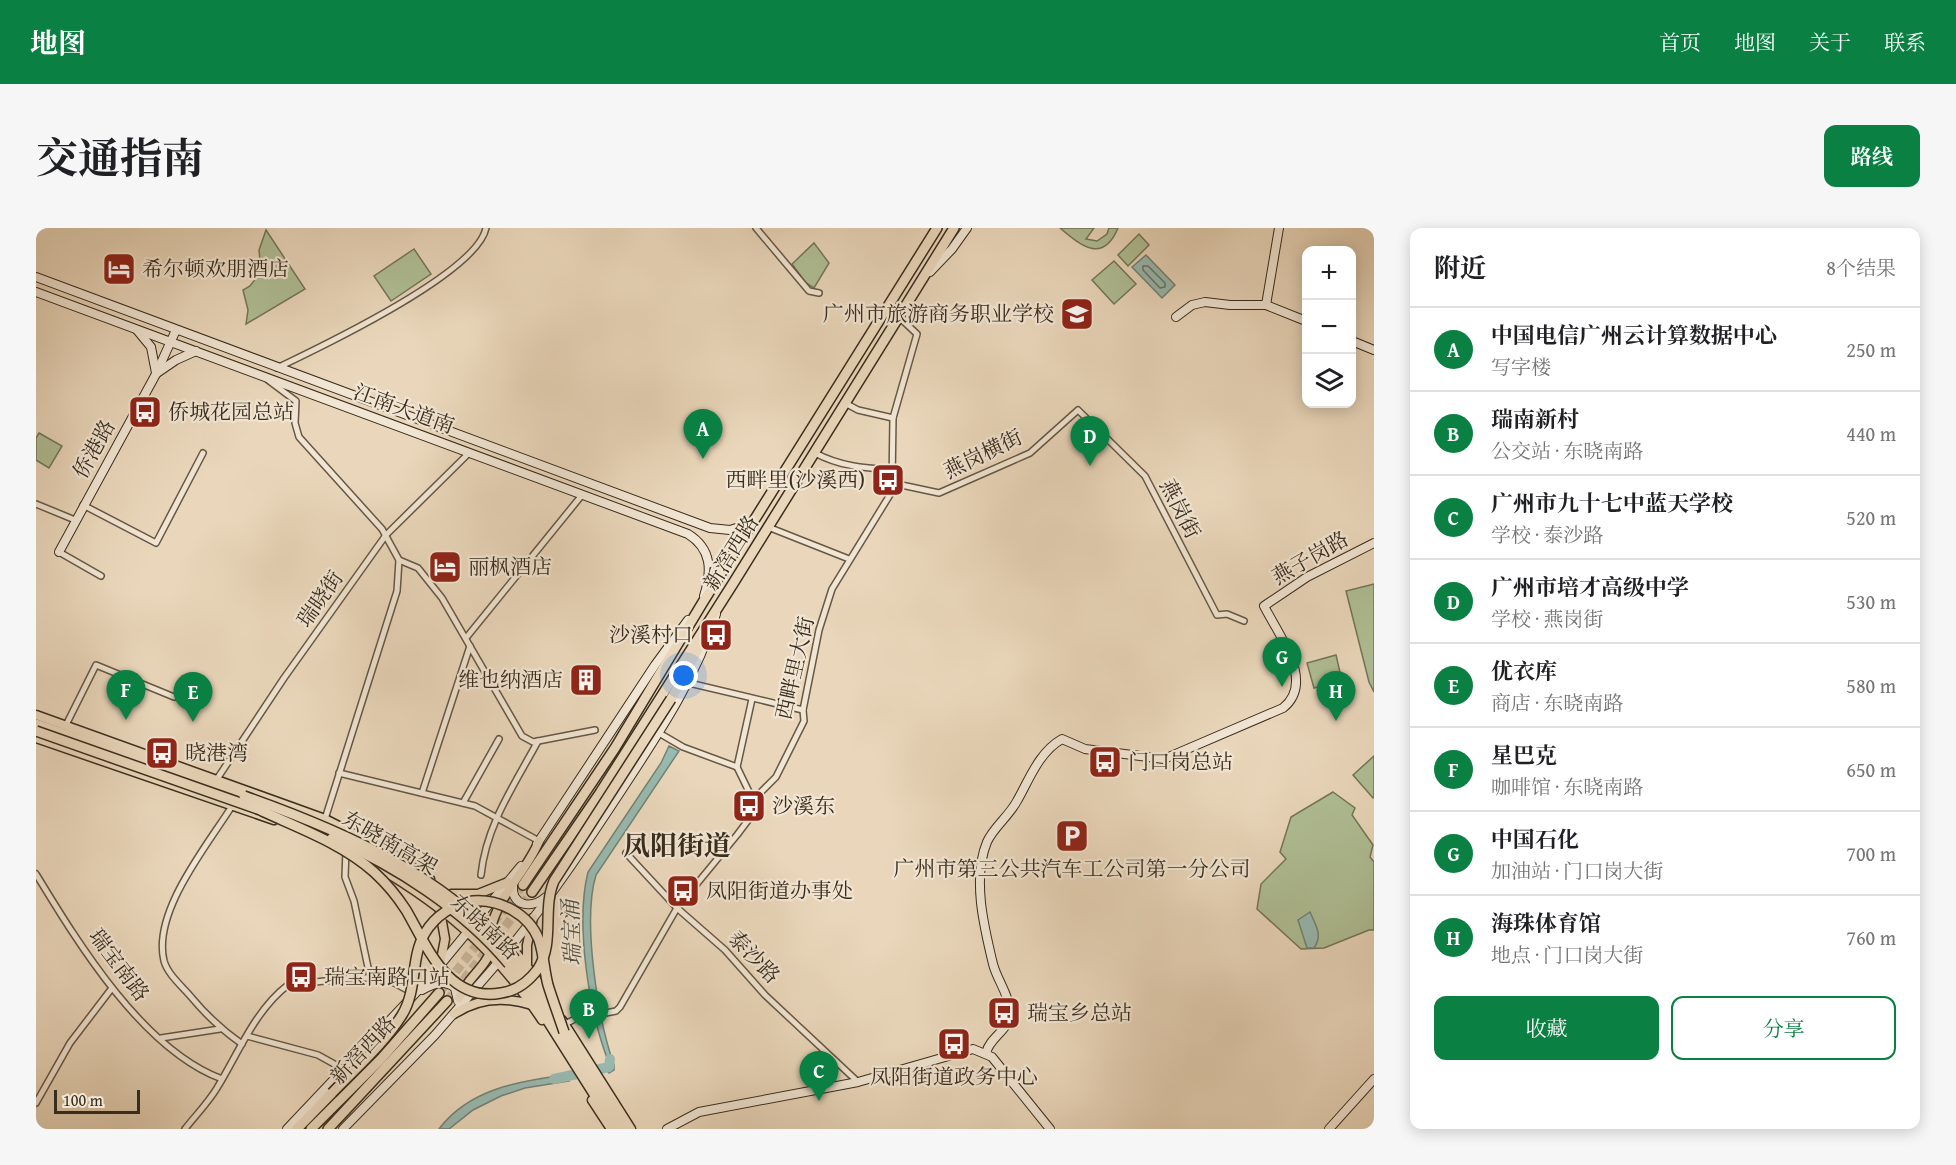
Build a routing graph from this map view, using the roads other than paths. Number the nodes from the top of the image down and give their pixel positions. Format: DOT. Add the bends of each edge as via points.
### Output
graph roads {
  1 [pos="486,228"];
  2 [pos="756,228"];
  3 [pos="937,228"];
  4 [pos="954,228"];
  5 [pos="967,228"];
  6 [pos="1279,228"];
  7 [pos="36,277"];
  8 [pos="922,280"];
  9 [pos="36,292"];
  10 [pos="819,293"];
  11 [pos="1266,305"];
  12 [pos="899,316"];
  13 [pos="1176,317"];
  14 [pos="1302,319"];
  15 [pos="136,329"];
  16 [pos="176,330"];
  17 [pos="171,342"];
  18 [pos="1356,342"];
  19 [pos="1374,350"];
  20 [pos="196,351"];
  21 [pos="277,368"];
  22 [pos="156,374"];
  23 [pos="264,378"];
  24 [pos="845,403"];
  25 [pos="1078,410"];
  26 [pos="893,418"];
  27 [pos="203,453"];
  28 [pos="469,453"];
  29 [pos="815,453"];
  30 [pos="892,470"];
  31 [pos="894,484"];
  32 [pos="582,495"];
  33 [pos="36,504"];
  34 [pos="83,506"];
  35 [pos="75,520"];
  36 [pos="752,522"];
  37 [pos="768,527"];
  38 [pos="386,535"];
  39 [pos="1374,543"];
  40 [pos="59,552"];
  41 [pos="399,560"];
  42 [pos="849,560"];
  43 [pos="100,576"];
  44 [pos="702,602"];
  45 [pos="718,607"];
  46 [pos="1244,621"];
  47 [pos="466,638"];
  48 [pos="470,646"];
  49 [pos="689,682"];
  50 [pos="174,697"];
  51 [pos="752,699"];
  52 [pos="803,710"];
  53 [pos="36,715"];
  54 [pos="36,724"];
  55 [pos="66,725"];
  56 [pos="595,729"];
  57 [pos="36,731"];
  58 [pos="659,733"];
  59 [pos="36,738"];
  60 [pos="499,739"];
  61 [pos="538,741"];
  62 [pos="738,767"];
  63 [pos="339,773"];
  64 [pos="217,780"];
  65 [pos="422,793"];
  66 [pos="753,800"];
  67 [pos="463,803"];
  68 [pos="232,806"];
  69 [pos="262,811"];
  70 [pos="496,817"];
  71 [pos="325,819"];
  72 [pos="539,841"];
  73 [pos="346,850"];
  74 [pos="626,853"];
  75 [pos="36,874"];
  76 [pos="481,875"];
  77 [pos="515,884"];
  78 [pos="532,892"];
  79 [pos="552,892"];
  80 [pos="451,894"];
  81 [pos="439,908"];
  82 [pos="677,908"];
  83 [pos="481,916"];
  84 [pos="533,918"];
  85 [pos="491,925"];
  86 [pos="468,931"];
  87 [pos="512,946"];
  88 [pos="490,952"];
  89 [pos="499,961"];
  90 [pos="440,965"];
  91 [pos="527,965"];
  92 [pos="370,977"];
  93 [pos="112,988"];
  94 [pos="439,993"];
  95 [pos="415,994"];
  96 [pos="459,998"];
  97 [pos="447,1001"];
  98 [pos="532,1005"];
  99 [pos="454,1014"];
  100 [pos="565,1028"];
  101 [pos="220,1029"];
  102 [pos="247,1036"];
  103 [pos="161,1038"];
  104 [pos="242,1044"];
  105 [pos="986,1053"];
  106 [pos="345,1070"];
  107 [pos="222,1078"];
  108 [pos="1374,1078"];
  109 [pos="858,1082"];
  110 [pos="36,1103"];
  111 [pos="185,1129"];
  112 [pos="287,1129"];
  113 [pos="297,1129"];
  114 [pos="311,1129"];
  115 [pos="328,1129"];
  116 [pos="343,1129"];
  117 [pos="610,1129"];
  118 [pos="616,1129"];
  119 [pos="625,1129"];
  120 [pos="631,1129"];
  121 [pos="667,1129"];
  122 [pos="1050,1129"];
  123 [pos="1329,1129"];
  1 -- 21 [label="street" via="485,236 453,270 350,333"];
  2 -- 10 [label="street" via="809,291"];
  3 -- 36 [label="highway, 新滘西路"];
  4 -- 8 [label="highway, 新滘西路"];
  5 -- 8 [label="main road"];
  6 -- 11 [label="main road"];
  7 -- 16 [label="main road, 江南大道南"];
  8 -- 12 [label="highway, 新滘西路"];
  9 -- 15 [label="main road, 江南大道南"];
  11 -- 13 [label="main road" via="1205,302 1192,305"];
  11 -- 14 [label="main road"];
  12 -- 24 [label="highway, 新滘西路"];
  12 -- 26 [label="street" via="916,334"];
  15 -- 17 [label="main road, 江南大道南"];
  15 -- 22 [label="main road" via="151,347"];
  16 -- 17 [label="main road, 侨港路"];
  16 -- 21 [label="main road, 江南大道南"];
  17 -- 20 [label="main road, 江南大道南"];
  17 -- 22 [label="main road, 侨港路"];
  18 -- 19 [label="main road"];
  20 -- 22 [label="main road"];
  20 -- 23 [label="main road, 江南大道南"];
  21 -- 36 [label="main road, 江南大道南" via="711,528 730,530"];
  22 -- 34 [label="main road, 侨港路"];
  23 -- 28 [label="main road, 江南大道南"];
  23 -- 38 [label="street" via="296,401 299,437"];
  24 -- 26 [label="street"];
  24 -- 29 [label="highway, 新滘西路"];
  25 -- 31 [label="street, 燕岗横街" via="1030,453 939,494"];
  25 -- 46 [label="street, 燕岗街" via="1145,476 1217,615 1227,614"];
  26 -- 30 [label="street"];
  27 -- 34 [label="street" via="156,543"];
  28 -- 32 [label="main road, 江南大道南"];
  28 -- 38 [label="street, 瑞晓街"];
  29 -- 30 [label="street" via="831,462"];
  29 -- 37 [label="highway, 新滘西路"];
  30 -- 31 [label="street"];
  31 -- 42 [label="street, 西畔里大街"];
  32 -- 44 [label="main road, 江南大道南" via="695,539 711,564"];
  32 -- 47 [label="street"];
  33 -- 35 [label="street"];
  34 -- 35 [label="main road, 侨港路"];
  35 -- 40 [label="main road, 侨港路"];
  36 -- 44 [label="highway, 新滘西路"];
  37 -- 42 [label="street"];
  37 -- 45 [label="highway, 新滘西路"];
  38 -- 41 [label="street"];
  38 -- 64 [label="street, 瑞晓街"];
  39 -- 105 [label="main road, 燕子岗路" via="1307,577 1264,606 1297,675 1295,692 1283,708 1164,759 1093,750 1062,739 1038,763 1011,813 988,840 982,861 980,895 993,963 1010,1013 1008,1024"];
  40 -- 43 [label="street"];
  41 -- 47 [label="street" via="418,568 427,577"];
  41 -- 63 [label="street" via="397,591"];
  42 -- 52 [label="street, 西畔里大街" via="827,604"];
  44 -- 72 [label="main road" via="662,655"];
  44 -- 77 [label="highway, 新滘西路" via="615,748"];
  45 -- 49 [label="main road" via="707,644"];
  45 -- 69 [label="highway, bridge" via="671,699 554,880 541,963 527,980 507,992 477,993 457,983 435,961 401,902 372,870 346,852"];
  45 -- 78 [label="highway, 新滘西路"];
  47 -- 48 [label="street"];
  48 -- 61 [label="street" via="522,736"];
  48 -- 65 [label="street"];
  49 -- 51 [label="street"];
  49 -- 58 [label="main road"];
  50 -- 55 [label="street" via="96,665"];
  51 -- 52 [label="street"];
  51 -- 62 [label="street"];
  52 -- 66 [label="street, 西畔里大街" via="804,721 776,777"];
  53 -- 55 [label="main road, 东晓南路"];
  54 -- 100 [label="highway, 东晓南高架, bridge" via="283,810 382,855 487,928"];
  55 -- 64 [label="main road, 东晓南路"];
  56 -- 61 [label="street"];
  57 -- 69 [label="highway, 东晓南高架, bridge"];
  58 -- 62 [label="street" via="683,747"];
  58 -- 79 [label="main road"];
  59 -- 68 [label="main road, 东晓南路"];
  60 -- 67 [label="street"];
  61 -- 70 [label="street"];
  62 -- 66 [label="street"];
  63 -- 65 [label="street"];
  63 -- 71 [label="street"];
  64 -- 71 [label="main road, 东晓南路"];
  65 -- 67 [label="street"];
  66 -- 82 [label="street, 西畔里大街" via="749,819"];
  67 -- 70 [label="street"];
  68 -- 73 [label="main road, 东晓南路"];
  68 -- 101 [label="street" via="180,890 162,934 164,963"];
  69 -- 118 [label="highway, 东晓南高架, bridge" via="375,860 478,931 526,987"];
  70 -- 72 [label="street"];
  70 -- 76 [label="street" via="483,855"];
  71 -- 80 [label="main road, 东晓南路" via="391,853"];
  72 -- 77 [label="main road"];
  73 -- 81 [label="main road, 东晓南路" via="395,877"];
  73 -- 92 [label="street" via="345,877"];
  74 -- 82 [label="street, 泰沙路"];
  75 -- 93 [label="street, 瑞宝南路"];
  77 -- 79 [label="main road" via="516,900 526,906"];
  77 -- 80 [label="main road" via="478,894"];
  77 -- 83 [label="main road"];
  77 -- 85 [label="main road"];
  79 -- 84 [label="main road"];
  80 -- 81 [label="main road" via="447,904"];
  80 -- 83 [label="main road, 东晓南路"];
  81 -- 86 [label="main road, 东晓南路"];
  81 -- 90 [label="main road" via="445,939"];
  82 -- 100 [label="street, 西畔里大街" via="620,1007 609,1013 574,1019"];
  82 -- 109 [label="street, 泰沙路"];
  83 -- 85 [label="main road, 东晓南路"];
  83 -- 86 [label="main road"];
  83 -- 88 [label="main road"];
  84 -- 87 [label="main road"];
  84 -- 91 [label="main road"];
  85 -- 87 [label="main road, 东晓南路"];
  85 -- 89 [label="main road"];
  86 -- 88 [label="main road, 东晓南路"];
  86 -- 90 [label="main road"];
  87 -- 89 [label="main road"];
  87 -- 91 [label="main road, 东晓南路"];
  88 -- 89 [label="main road, 东晓南路"];
  88 -- 96 [label="main road"];
  89 -- 98 [label="main road, 东晓南路"];
  89 -- 99 [label="main road"];
  90 -- 95 [label="main road"];
  91 -- 100 [label="main road, 东晓南路"];
  92 -- 95 [label="street" via="398,983"];
  92 -- 102 [label="street" via="288,985"];
  93 -- 103 [label="street, 瑞宝南路"];
  93 -- 110 [label="street" via="70,1043"];
  94 -- 114 [label="highway, 新滘西路"];
  95 -- 96 [label="main road" via="445,983 455,988"];
  95 -- 106 [label="main road"];
  96 -- 99 [label="main road"];
  97 -- 115 [label="highway, 新滘西路"];
  98 -- 99 [label="main road" via="507,999 483,1001"];
  98 -- 117 [label="main road, 东晓南路"];
  99 -- 116 [label="main road"];
  100 -- 113 [label="highway, bridge" via="548,985 540,942 528,923 499,904 461,904 438,917 423,935 412,991 402,1016"];
  100 -- 119 [label="highway, 东晓南高架"];
  100 -- 120 [label="main road, 东晓南路"];
  101 -- 103 [label="street"];
  101 -- 104 [label="street"];
  102 -- 104 [label="street"];
  102 -- 106 [label="street" via="318,1054"];
  103 -- 107 [label="street, 瑞宝南路" via="199,1067"];
  104 -- 107 [label="street"];
  105 -- 109 [label="main road" via="962,1051"];
  105 -- 122 [label="main road"];
  106 -- 112 [label="main road"];
  107 -- 111 [label="street"];
  108 -- 123 [label="main road"];
  109 -- 121 [label="main road" via="699,1112"];
}
